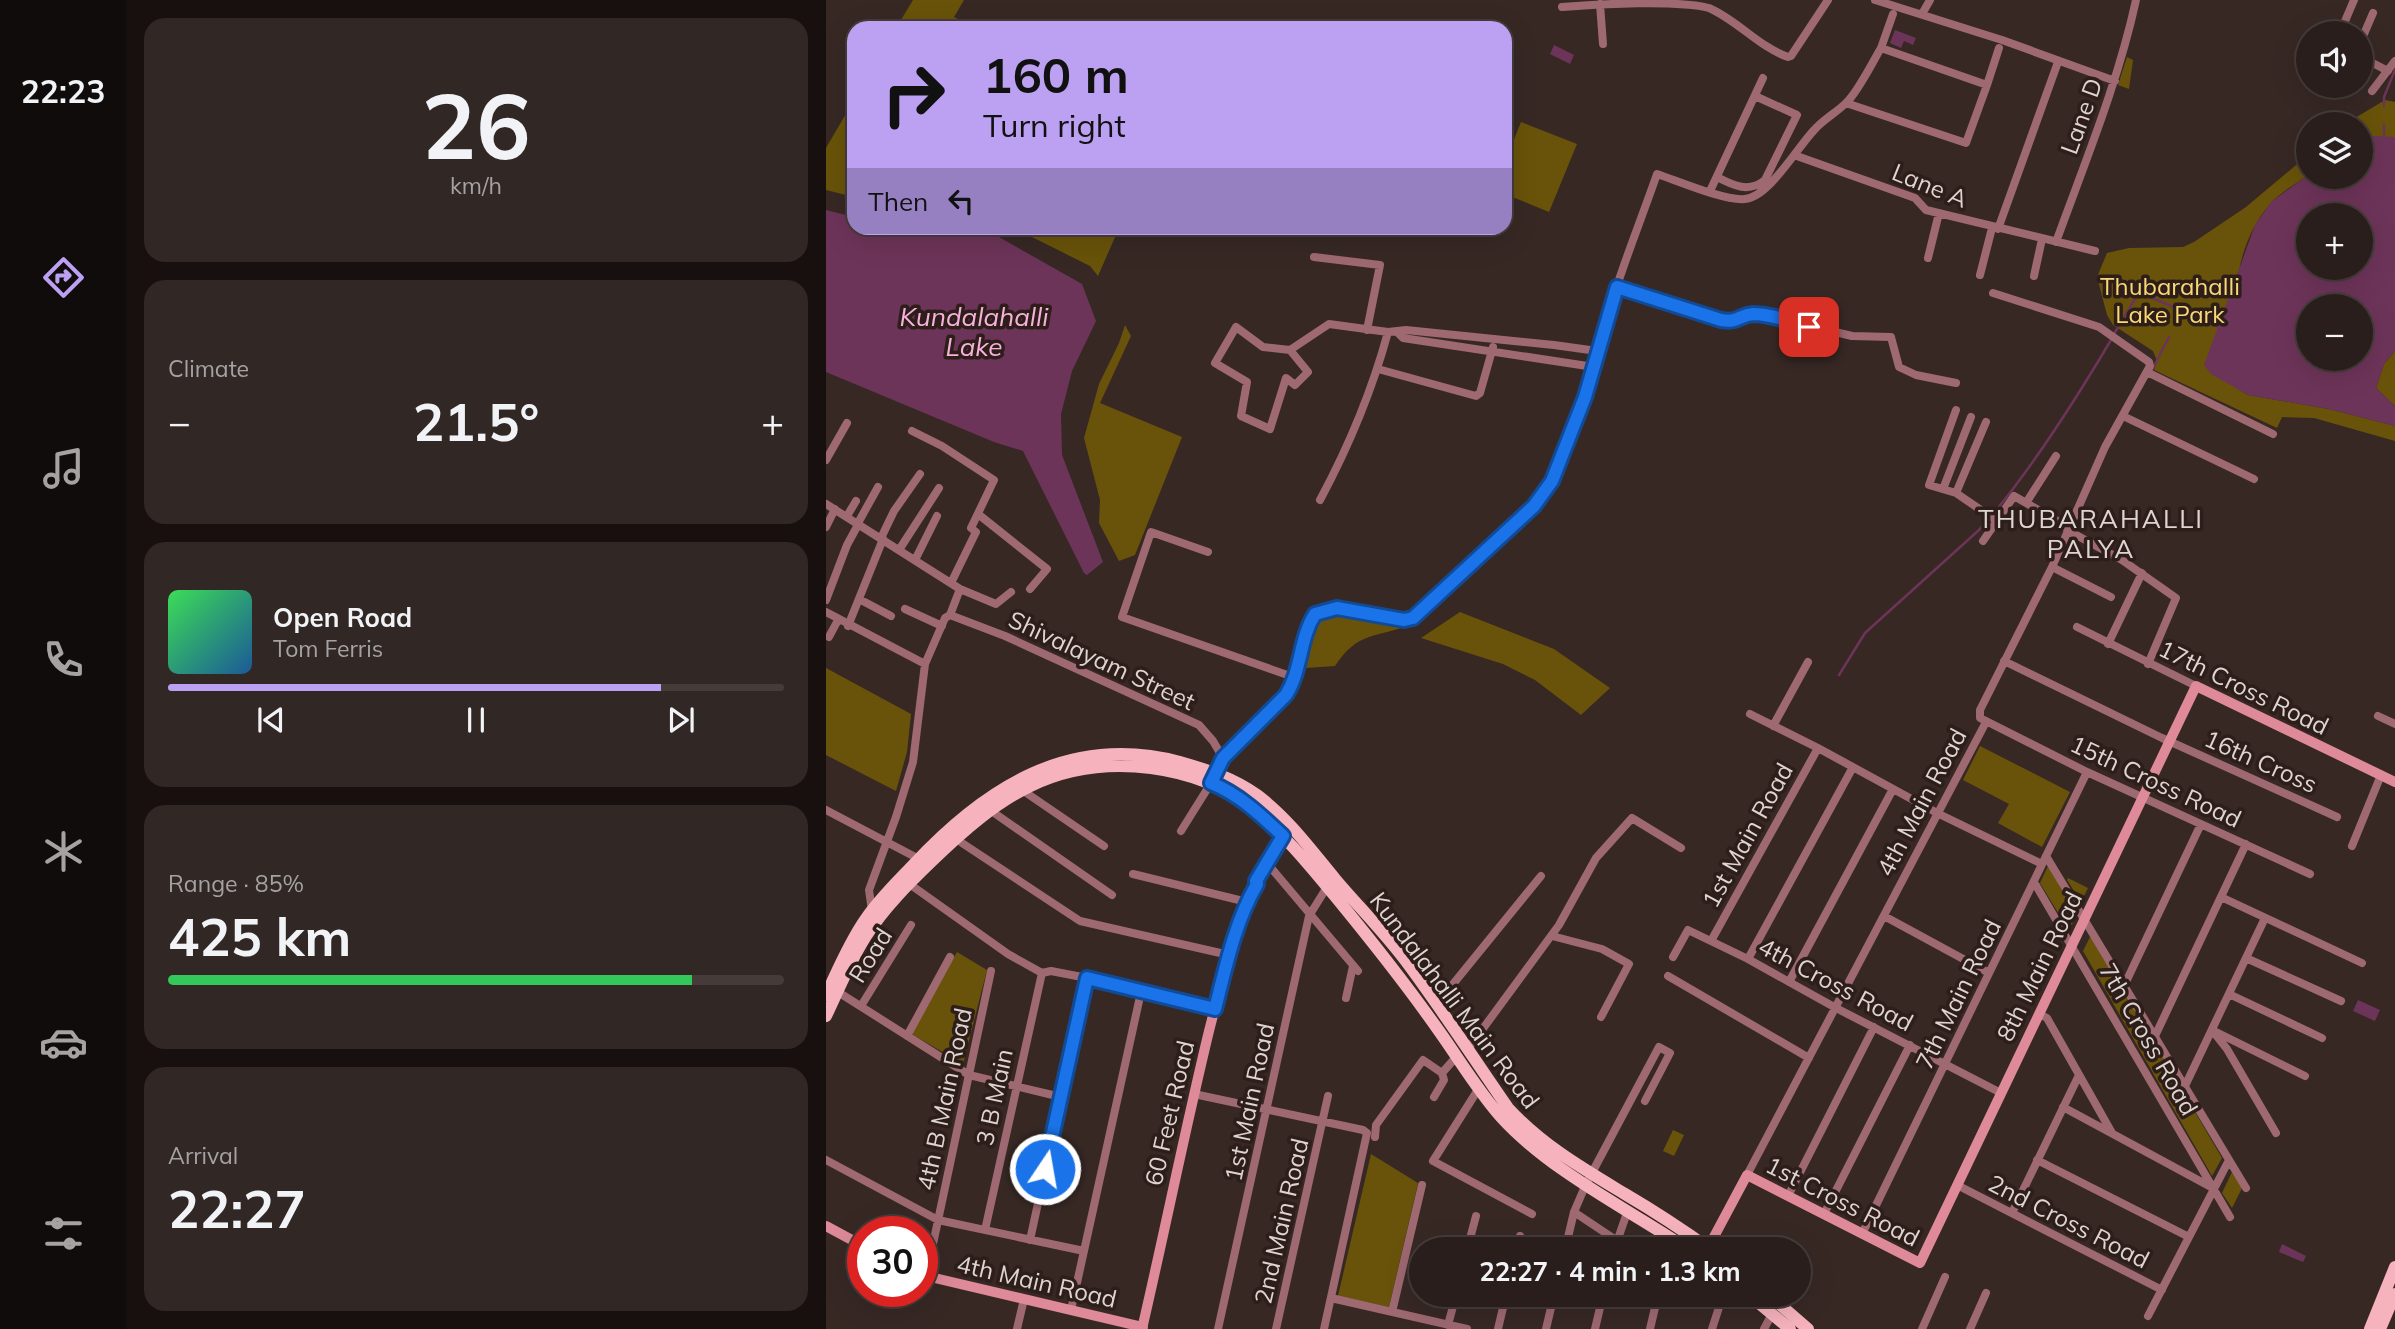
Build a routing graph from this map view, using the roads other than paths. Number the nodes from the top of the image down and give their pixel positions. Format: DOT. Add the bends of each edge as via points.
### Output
graph roads {
  1 [pos="1715,0"];
  2 [pos="1828,0"];
  3 [pos="1875,0"];
  4 [pos="1930,0"];
  5 [pos="2136,0"];
  6 [pos="2354,0"];
  7 [pos="1684,1"];
  8 [pos="1600,4"];
  9 [pos="1562,7"];
  10 [pos="1710,8"];
  11 [pos="2373,13"];
  12 [pos="1893,14"];
  13 [pos="1922,15"];
  14 [pos="2345,21"];
  15 [pos="2370,21"];
  16 [pos="1603,44"];
  17 [pos="1881,48"];
  18 [pos="1999,48"];
  19 [pos="2395,61"];
  20 [pos="2058,62"];
  21 [pos="2373,63"];
  22 [pos="2388,71"];
  23 [pos="1763,78"];
  24 [pos="2115,81"];
  25 [pos="1987,85"];
  26 [pos="2373,90"];
  27 [pos="1755,96"];
  28 [pos="1846,103"];
  29 [pos="1794,155"];
  30 [pos="1717,177"];
  31 [pos="1710,191"];
  32 [pos="1938,213"];
  33 [pos="1995,229"];
  34 [pos="2042,239"];
  35 [pos="2056,242"];
  36 [pos="2095,251"];
  37 [pos="1314,257"];
  38 [pos="1928,258"];
  39 [pos="1980,275"];
  40 [pos="2034,276"];
  41 [pos="1617,287"];
  42 [pos="1993,293"];
  43 [pos="1367,330"];
  44 [pos="1392,332"];
  45 [pos="1494,340"];
  46 [pos="1290,350"];
  47 [pos="1597,351"];
  48 [pos="1492,352"];
  49 [pos="1594,367"];
  50 [pos="1378,369"];
  51 [pos="2147,372"];
  52 [pos="1956,383"];
  53 [pos="1956,410"];
  54 [pos="2123,416"];
  55 [pos="1971,417"];
  56 [pos="1986,422"];
  57 [pos="847,423"];
  58 [pos="912,431"];
  59 [pos="2273,434"];
  60 [pos="2056,456"];
  61 [pos="826,460"];
  62 [pos="920,474"];
  63 [pos="2254,479"];
  64 [pos="878,488"];
  65 [pos="939,488"];
  66 [pos="1943,489"];
  67 [pos="1956,493"];
  68 [pos="1321,500"];
  69 [pos="856,501"];
  70 [pos="2026,503"];
  71 [pos="826,504"];
  72 [pos="835,509"];
  73 [pos="978,514"];
  74 [pos="847,516"];
  75 [pos="936,516"];
  76 [pos="1993,517"];
  77 [pos="858,523"];
  78 [pos="826,527"];
  79 [pos="2067,529"];
  80 [pos="882,539"];
  81 [pos="1983,541"];
  82 [pos="899,550"];
  83 [pos="1208,552"];
  84 [pos="915,560"];
  85 [pos="2052,567"];
  86 [pos="2142,573"];
  87 [pos="951,583"];
  88 [pos="960,589"];
  89 [pos="1030,589"];
  90 [pos="1011,593"];
  91 [pos="2111,597"];
  92 [pos="859,599"];
  93 [pos="826,600"];
  94 [pos="905,609"];
  95 [pos="826,612"];
  96 [pos="950,615"];
  97 [pos="891,616"];
  98 [pos="838,620"];
  99 [pos="848,626"];
  100 [pos="942,626"];
  101 [pos="2077,626"];
  102 [pos="829,637"];
  103 [pos="2108,643"];
  104 [pos="2004,661"];
  105 [pos="1808,662"];
  106 [pos="925,664"];
  107 [pos="2148,664"];
  108 [pos="1296,678"];
  109 [pos="2196,686"];
  110 [pos="1750,714"];
  111 [pos="2378,716"];
  112 [pos="1986,722"];
  113 [pos="1774,724"];
  114 [pos="2395,724"];
  115 [pos="2169,741"];
  116 [pos="1818,747"];
  117 [pos="1223,758"];
  118 [pos="1853,768"];
  119 [pos="2087,772"];
  120 [pos="2381,775"];
  121 [pos="1214,778"];
  122 [pos="2395,782"];
  123 [pos="1893,789"];
  124 [pos="1022,790"];
  125 [pos="2143,797"];
  126 [pos="826,810"];
  127 [pos="989,810"];
  128 [pos="1939,814"];
  129 [pos="2337,817"];
  130 [pos="2201,824"];
  131 [pos="1181,831"];
  132 [pos="956,837"];
  133 [pos="1286,839"];
  134 [pos="886,843"];
  135 [pos="2246,844"];
  136 [pos="1104,846"];
  137 [pos="2352,846"];
  138 [pos="1681,848"];
  139 [pos="2046,856"];
  140 [pos="919,859"];
  141 [pos="1269,864"];
  142 [pos="2042,864"];
  143 [pos="1133,874"];
  144 [pos="2310,874"];
  145 [pos="1541,876"];
  146 [pos="2034,882"];
  147 [pos="908,883"];
  148 [pos="1327,887"];
  149 [pos="1112,895"];
  150 [pos="2221,897"];
  151 [pos="1247,902"];
  152 [pos="876,914"];
  153 [pos="1309,916"];
  154 [pos="1884,916"];
  155 [pos="2264,918"];
  156 [pos="2085,919"];
  157 [pos="911,925"];
  158 [pos="1552,936"];
  159 [pos="1711,941"];
  160 [pos="2072,946"];
  161 [pos="1229,954"];
  162 [pos="950,957"];
  163 [pos="1673,957"];
  164 [pos="2246,958"];
  165 [pos="1748,959"];
  166 [pos="2362,963"];
  167 [pos="992,971"];
  168 [pos="1042,973"];
  169 [pos="1989,973"];
  170 [pos="1668,976"];
  171 [pos="1087,978"];
  172 [pos="1789,982"];
  173 [pos="2124,986"];
  174 [pos="1141,992"];
  175 [pos="832,994"];
  176 [pos="2229,994"];
  177 [pos="1346,999"];
  178 [pos="2341,1001"];
  179 [pos="1436,1005"];
  180 [pos="861,1006"];
  181 [pos="1836,1007"];
  182 [pos="1215,1009"];
  183 [pos="2039,1014"];
  184 [pos="826,1016"];
  185 [pos="1601,1017"];
  186 [pos="1874,1027"];
  187 [pos="2212,1030"];
  188 [pos="907,1036"];
  189 [pos="2155,1036"];
  190 [pos="2322,1038"];
  191 [pos="1910,1045"];
  192 [pos="1462,1053"];
  193 [pos="1809,1058"];
  194 [pos="1945,1064"];
  195 [pos="1442,1073"];
  196 [pos="969,1075"];
  197 [pos="2078,1075"];
  198 [pos="2305,1076"];
  199 [pos="2185,1086"];
  200 [pos="1016,1087"];
  201 [pos="1479,1088"];
  202 [pos="2001,1093"];
  203 [pos="1194,1094"];
  204 [pos="1328,1096"];
  205 [pos="1061,1097"];
  206 [pos="1434,1097"];
  207 [pos="1645,1101"];
  208 [pos="2063,1107"];
  209 [pos="1267,1109"];
  210 [pos="1323,1122"];
  211 [pos="2112,1133"];
  212 [pos="2276,1133"];
  213 [pos="1371,1138"];
  214 [pos="826,1160"];
  215 [pos="2038,1160"];
  216 [pos="2229,1160"];
  217 [pos="1747,1175"];
  218 [pos="1588,1179"];
  219 [pos="1422,1185"];
  220 [pos="1957,1185"];
  221 [pos="2246,1188"];
  222 [pos="2214,1189"];
  223 [pos="1788,1196"];
  224 [pos="1628,1210"];
  225 [pos="1574,1212"];
  226 [pos="2012,1213"];
  227 [pos="1532,1214"];
  228 [pos="1824,1214"];
  229 [pos="1476,1216"];
  230 [pos="2230,1217"];
  231 [pos="939,1220"];
  232 [pos="938,1224"];
  233 [pos="826,1226"];
  234 [pos="985,1230"];
  235 [pos="1863,1234"];
  236 [pos="847,1237"];
  237 [pos="1470,1237"];
  238 [pos="1568,1237"];
  239 [pos="1605,1237"];
  240 [pos="1618,1237"];
  241 [pos="1662,1237"];
  242 [pos="1692,1237"];
  243 [pos="1716,1237"];
  244 [pos="2189,1237"];
  245 [pos="1030,1240"];
  246 [pos="1084,1251"];
  247 [pos="1920,1263"];
  248 [pos="2394,1271"];
  249 [pos="1945,1277"];
  250 [pos="938,1279"];
  251 [pos="2162,1290"];
  252 [pos="1986,1293"];
  253 [pos="2395,1294"];
  254 [pos="1331,1298"];
  255 [pos="1024,1299"];
  256 [pos="1453,1307"];
  257 [pos="1503,1307"];
  258 [pos="1551,1307"];
  259 [pos="1600,1307"];
  260 [pos="1655,1307"];
  261 [pos="1719,1307"];
  262 [pos="1764,1307"];
  263 [pos="1783,1307"];
  264 [pos="1071,1310"];
  265 [pos="1392,1312"];
  266 [pos="1772,1314"];
  267 [pos="2148,1316"];
  268 [pos="1448,1325"];
  269 [pos="1143,1328"];
  270 [pos="1017,1329"];
  271 [pos="1218,1329"];
  272 [pos="1276,1329"];
  273 [pos="1324,1329"];
  274 [pos="1467,1329"];
  275 [pos="1498,1329"];
  276 [pos="1546,1329"];
  277 [pos="1595,1329"];
  278 [pos="1650,1329"];
  279 [pos="1712,1329"];
  280 [pos="1764,1329"];
  281 [pos="1790,1329"];
  282 [pos="1808,1329"];
  283 [pos="1922,1329"];
  284 [pos="1970,1329"];
  285 [pos="2370,1329"];
  286 [pos="2380,1329"];
  1 -- 10 [label="street"];
  2 -- 10 [label="street" via="1791,57"];
  3 -- 13 [label="street"];
  4 -- 13 [label="street"];
  5 -- 24 [label="street, Lane D"];
  6 -- 14 [label="street"];
  7 -- 8 [label="street"];
  7 -- 10 [label="street"];
  8 -- 9 [label="street"];
  8 -- 16 [label="street"];
  11 -- 15 [label="street"];
  12 -- 17 [label="street"];
  13 -- 20 [label="street"];
  17 -- 25 [label="street"];
  17 -- 28 [label="street"];
  18 -- 25 [label="street"];
  19 -- 22 [label="street"];
  20 -- 24 [label="street"];
  20 -- 33 [label="street"];
  21 -- 22 [label="street"];
  22 -- 26 [label="street"];
  23 -- 27 [label="street"];
  24 -- 35 [label="street, Lane D"];
  25 -- 28 [label="street" via="1966,143"];
  27 -- 30 [label="street"];
  27 -- 30 [label="street" via="1797,115 1758,186 1734,186"];
  28 -- 29 [label="street" via="1814,130"];
  29 -- 31 [label="street" via="1764,189 1747,199"];
  29 -- 32 [label="street, Lane A" via="1915,198 1926,210"];
  30 -- 31 [label="street"];
  31 -- 41 [label="street" via="1657,174"];
  32 -- 33 [label="street, Lane A"];
  32 -- 38 [label="street"];
  33 -- 34 [label="street, Lane A"];
  33 -- 39 [label="street"];
  34 -- 35 [label="street, Lane A"];
  34 -- 40 [label="street"];
  35 -- 36 [label="street, Lane A"];
  37 -- 43 [label="street" via="1380,265"];
  41 -- 47 [label="street"];
  41 -- 52 [label="street" via="1734,323 1752,314 1852,336 1891,337 1899,367"];
  42 -- 51 [label="street" via="2099,327 2149,362"];
  43 -- 44 [label="street"];
  43 -- 46 [label="street" via="1329,324"];
  44 -- 45 [label="street"];
  44 -- 48 [label="street" via="1403,338"];
  44 -- 50 [label="street"];
  45 -- 47 [label="street"];
  45 -- 48 [label="street"];
  46 -- 46 [label="street" via="1308,372 1295,385 1286,378 1270,429 1241,416 1247,382 1215,363 1236,327 1263,347"];
  47 -- 49 [label="street"];
  48 -- 49 [label="street"];
  48 -- 50 [label="street" via="1476,396"];
  49 -- 108 [label="street" via="1552,481 1534,506 1413,618 1337,608 1315,614 1305,632"];
  50 -- 68 [label="street"];
  51 -- 54 [label="street, 4th Main Road"];
  51 -- 59 [label="street"];
  53 -- 66 [label="street" via="1929,485"];
  54 -- 63 [label="street"];
  54 -- 79 [label="street, 4th Main Road"];
  55 -- 66 [label="street"];
  56 -- 67 [label="street"];
  57 -- 61 [label="street"];
  58 -- 73 [label="street" via="994,480"];
  60 -- 70 [label="street"];
  62 -- 80 [label="street" via="894,511"];
  64 -- 77 [label="street"];
  65 -- 82 [label="street"];
  66 -- 67 [label="street"];
  67 -- 76 [label="street"];
  69 -- 74 [label="street"];
  70 -- 76 [label="street" via="2014,496"];
  70 -- 79 [label="street"];
  71 -- 72 [label="street"];
  72 -- 74 [label="street"];
  72 -- 78 [label="street"];
  73 -- 87 [label="street" via="971,528 975,532"];
  73 -- 89 [label="street" via="1047,569"];
  74 -- 77 [label="street"];
  75 -- 84 [label="street"];
  76 -- 81 [label="street"];
  77 -- 80 [label="street"];
  77 -- 93 [label="street"];
  79 -- 85 [label="street, 4th Main Road"];
  79 -- 86 [label="street"];
  80 -- 82 [label="street"];
  80 -- 92 [label="street"];
  82 -- 84 [label="street"];
  83 -- 108 [label="street" via="1151,532 1122,617"];
  84 -- 87 [label="street"];
  85 -- 91 [label="street"];
  85 -- 104 [label="street, 4th Main Road"];
  86 -- 103 [label="street"];
  86 -- 107 [label="street" via="2176,598"];
  87 -- 88 [label="street"];
  88 -- 90 [label="street" via="996,604"];
  88 -- 96 [label="street"];
  92 -- 97 [label="street"];
  92 -- 99 [label="street"];
  94 -- 100 [label="street"];
  95 -- 98 [label="street"];
  96 -- 100 [label="street"];
  96 -- 117 [label="street, Shivalayam Street" via="1017,641 1199,726"];
  98 -- 99 [label="street"];
  98 -- 102 [label="street"];
  99 -- 106 [label="street"];
  100 -- 106 [label="street"];
  101 -- 103 [label="street, 17th Cross Road"];
  103 -- 107 [label="street, 17th Cross Road"];
  104 -- 112 [label="street, 4th Main Road" via="1980,710 1980,718"];
  104 -- 115 [label="street, 16th Cross"];
  105 -- 113 [label="street"];
  106 -- 134 [label="street" via="913,762"];
  107 -- 109 [label="street, 17th Cross Road"];
  108 -- 117 [label="street" via="1286,695"];
  109 -- 115 [label="street, 8th Main Road"];
  109 -- 120 [label="street, 17th Cross Road"];
  110 -- 113 [label="street"];
  111 -- 114 [label="street"];
  112 -- 119 [label="street, 15th Cross Road"];
  112 -- 128 [label="street, 4th Main Road"];
  113 -- 116 [label="street"];
  115 -- 125 [label="street, 8th Main Road"];
  115 -- 129 [label="street, 16th Cross"];
  116 -- 118 [label="street"];
  116 -- 159 [label="street, 1st Main Road"];
  117 -- 121 [label="street"];
  118 -- 123 [label="street"];
  118 -- 165 [label="street"];
  119 -- 125 [label="street, 15th Cross Road"];
  119 -- 139 [label="street, 7th Main Road"];
  120 -- 122 [label="street, 17th Cross Road"];
  120 -- 137 [label="street"];
  121 -- 124 [label="main road, Kundalahalli Main Road" via="1112,765 1058,775"];
  121 -- 131 [label="street"];
  121 -- 133 [label="main road, Kundalahalli Main Road"];
  121 -- 140 [label="main road, Kundalahalli Main Road" via="1169,760 1121,754 1054,765 984,801"];
  121 -- 179 [label="main road, Kundalahalli Main Road" via="1230,778 1258,796 1292,828 1404,958"];
  123 -- 128 [label="street"];
  123 -- 172 [label="street"];
  124 -- 127 [label="main road, Kundalahalli Main Road"];
  124 -- 136 [label="street"];
  125 -- 130 [label="street, 15th Cross Road"];
  125 -- 156 [label="street, 8th Main Road"];
  126 -- 134 [label="street"];
  127 -- 132 [label="main road, Kundalahalli Main Road"];
  127 -- 149 [label="street"];
  128 -- 142 [label="street"];
  128 -- 154 [label="street, 4th Main Road"];
  130 -- 135 [label="street, 15th Cross Road"];
  130 -- 173 [label="street"];
  132 -- 147 [label="main road, Kundalahalli Main Road"];
  132 -- 161 [label="street" via="1080,921"];
  133 -- 141 [label="street, 60 Feet Road"];
  133 -- 148 [label="main road, Kundalahalli Main Road"];
  134 -- 140 [label="street"];
  134 -- 152 [label="street" via="869,890"];
  135 -- 144 [label="street, 15th Cross Road"];
  135 -- 150 [label="street"];
  138 -- 158 [label="street" via="1632,818 1596,858"];
  139 -- 142 [label="street, 7th Main Road"];
  139 -- 156 [label="street"];
  140 -- 152 [label="main road, Kundalahalli Main Road"];
  141 -- 151 [label="street, 60 Feet Road"];
  141 -- 153 [label="street"];
  142 -- 146 [label="street, 7th Main Road"];
  143 -- 151 [label="street"];
  145 -- 179 [label="street"];
  146 -- 160 [label="street, 7th Cross Road"];
  146 -- 169 [label="street, 7th Main Road"];
  147 -- 152 [label="main road, Kundalahalli Main Road"];
  147 -- 168 [label="street"];
  148 -- 153 [label="street, 1st Main Road"];
  148 -- 192 [label="main road, Kundalahalli Main Road"];
  150 -- 155 [label="street"];
  150 -- 189 [label="street"];
  151 -- 161 [label="street, 60 Feet Road"];
  152 -- 175 [label="main road, Kundalahalli Main Road"];
  153 -- 177 [label="street" via="1355,969"];
  153 -- 209 [label="street, 1st Main Road"];
  154 -- 169 [label="street"];
  154 -- 181 [label="street, 4th Main Road"];
  155 -- 164 [label="street"];
  155 -- 166 [label="street"];
  156 -- 160 [label="street, 8th Main Road"];
  156 -- 173 [label="street"];
  157 -- 180 [label="street, Road"];
  158 -- 185 [label="street" via="1602,948 1629,964"];
  158 -- 192 [label="street"];
  159 -- 163 [label="street, 4th Cross Road" via="1688,930"];
  159 -- 165 [label="street, 4th Cross Road"];
  160 -- 183 [label="street, 8th Main Road"];
  160 -- 222 [label="street, 7th Cross Road"];
  161 -- 182 [label="street, 60 Feet Road"];
  162 -- 188 [label="street"];
  164 -- 176 [label="street"];
  164 -- 178 [label="street"];
  165 -- 172 [label="street, 4th Cross Road"];
  167 -- 196 [label="street, 4th B Main Road"];
  168 -- 171 [label="street"];
  168 -- 200 [label="street, 3 B Main"];
  169 -- 194 [label="street, 7th Main Road"];
  170 -- 193 [label="street"];
  171 -- 174 [label="street"];
  171 -- 205 [label="street"];
  172 -- 181 [label="street, 4th Cross Road"];
  173 -- 189 [label="street"];
  174 -- 182 [label="street"];
  174 -- 246 [label="street"];
  175 -- 180 [label="street"];
  175 -- 184 [label="main road, Kundalahalli Main Road"];
  176 -- 187 [label="street"];
  176 -- 190 [label="street"];
  179 -- 192 [label="main road, Kundalahalli Main Road"];
  180 -- 188 [label="street"];
  181 -- 186 [label="street, 4th Cross Road"];
  181 -- 193 [label="street, 4th Main Road"];
  182 -- 203 [label="street, 60 Feet Road"];
  183 -- 197 [label="street" via="2047,1018"];
  183 -- 202 [label="street, 8th Main Road"];
  186 -- 191 [label="street, 4th Cross Road"];
  186 -- 223 [label="street"];
  187 -- 198 [label="street"];
  187 -- 199 [label="street"];
  187 -- 212 [label="street"];
  188 -- 196 [label="street"];
  189 -- 199 [label="street"];
  191 -- 194 [label="street, 4th Cross Road"];
  191 -- 228 [label="street"];
  192 -- 195 [label="street"];
  192 -- 201 [label="main road, Kundalahalli Main Road"];
  192 -- 218 [label="main road, Kundalahalli Main Road" via="1528,1130"];
  193 -- 217 [label="street, 4th Main Road"];
  194 -- 202 [label="street, 4th Cross Road"];
  194 -- 235 [label="street, 7th Main Road"];
  195 -- 206 [label="street" via="1444,1080"];
  195 -- 213 [label="street" via="1423,1060"];
  196 -- 200 [label="street"];
  196 -- 231 [label="street, 4th B Main Road"];
  197 -- 208 [label="street"];
  197 -- 211 [label="street"];
  199 -- 216 [label="street"];
  200 -- 205 [label="street"];
  200 -- 234 [label="street, 3 B Main"];
  201 -- 218 [label="main road, Kundalahalli Main Road" via="1524,1140 1554,1163"];
  201 -- 227 [label="street" via="1433,1161"];
  202 -- 220 [label="street, 8th Main Road"];
  203 -- 209 [label="street"];
  203 -- 269 [label="street, 60 Feet Road"];
  204 -- 210 [label="street, 2nd Main Road"];
  205 -- 245 [label="street"];
  207 -- 218 [label="street" via="1670,1052 1659,1047"];
  208 -- 211 [label="street"];
  208 -- 215 [label="street"];
  209 -- 210 [label="street"];
  209 -- 271 [label="street, 1st Main Road"];
  210 -- 213 [label="street" via="1363,1130"];
  210 -- 272 [label="street, 2nd Main Road"];
  211 -- 222 [label="street"];
  213 -- 254 [label="street"];
  214 -- 231 [label="street"];
  215 -- 226 [label="street"];
  215 -- 244 [label="street"];
  216 -- 221 [label="street"];
  216 -- 222 [label="street"];
  217 -- 223 [label="street, 1st Cross Road"];
  217 -- 243 [label="street, 4th Main Road"];
  218 -- 224 [label="main road, Kundalahalli Main Road"];
  218 -- 225 [label="street"];
  218 -- 242 [label="main road, Kundalahalli Main Road" via="1626,1194"];
  219 -- 265 [label="street"];
  220 -- 226 [label="street, 2nd Cross Road"];
  220 -- 247 [label="street, 8th Main Road"];
  222 -- 230 [label="street, 7th Cross Road"];
  222 -- 244 [label="street"];
  223 -- 228 [label="street, 1st Cross Road"];
  224 -- 240 [label="street"];
  224 -- 241 [label="main road, Kundalahalli Main Road"];
  225 -- 238 [label="street"];
  225 -- 239 [label="street"];
  226 -- 251 [label="street, 2nd Cross Road"];
  228 -- 235 [label="street, 1st Cross Road"];
  229 -- 237 [label="street"];
  231 -- 232 [label="street, 4th B Main Road"];
  231 -- 234 [label="street"];
  233 -- 236 [label="street"];
  234 -- 245 [label="street"];
  235 -- 247 [label="street, 1st Cross Road"];
  244 -- 251 [label="street"];
  245 -- 246 [label="street"];
  246 -- 264 [label="street"];
  248 -- 285 [label="main road"];
  249 -- 283 [label="street"];
  250 -- 255 [label="street, 4th Main Road"];
  251 -- 267 [label="street"];
  252 -- 284 [label="street"];
  253 -- 286 [label="main road"];
  254 -- 265 [label="street"];
  254 -- 273 [label="street"];
  255 -- 264 [label="street, 4th Main Road"];
  255 -- 270 [label="street"];
  256 -- 268 [label="street"];
  257 -- 275 [label="street"];
  258 -- 276 [label="street"];
  259 -- 277 [label="street"];
  260 -- 278 [label="street"];
  261 -- 279 [label="street"];
  262 -- 266 [label="main road"];
  263 -- 282 [label="main road"];
  264 -- 269 [label="street, 4th Main Road"];
  265 -- 268 [label="street"];
  266 -- 280 [label="street"];
  266 -- 281 [label="main road"];
  268 -- 274 [label="street"];
}
